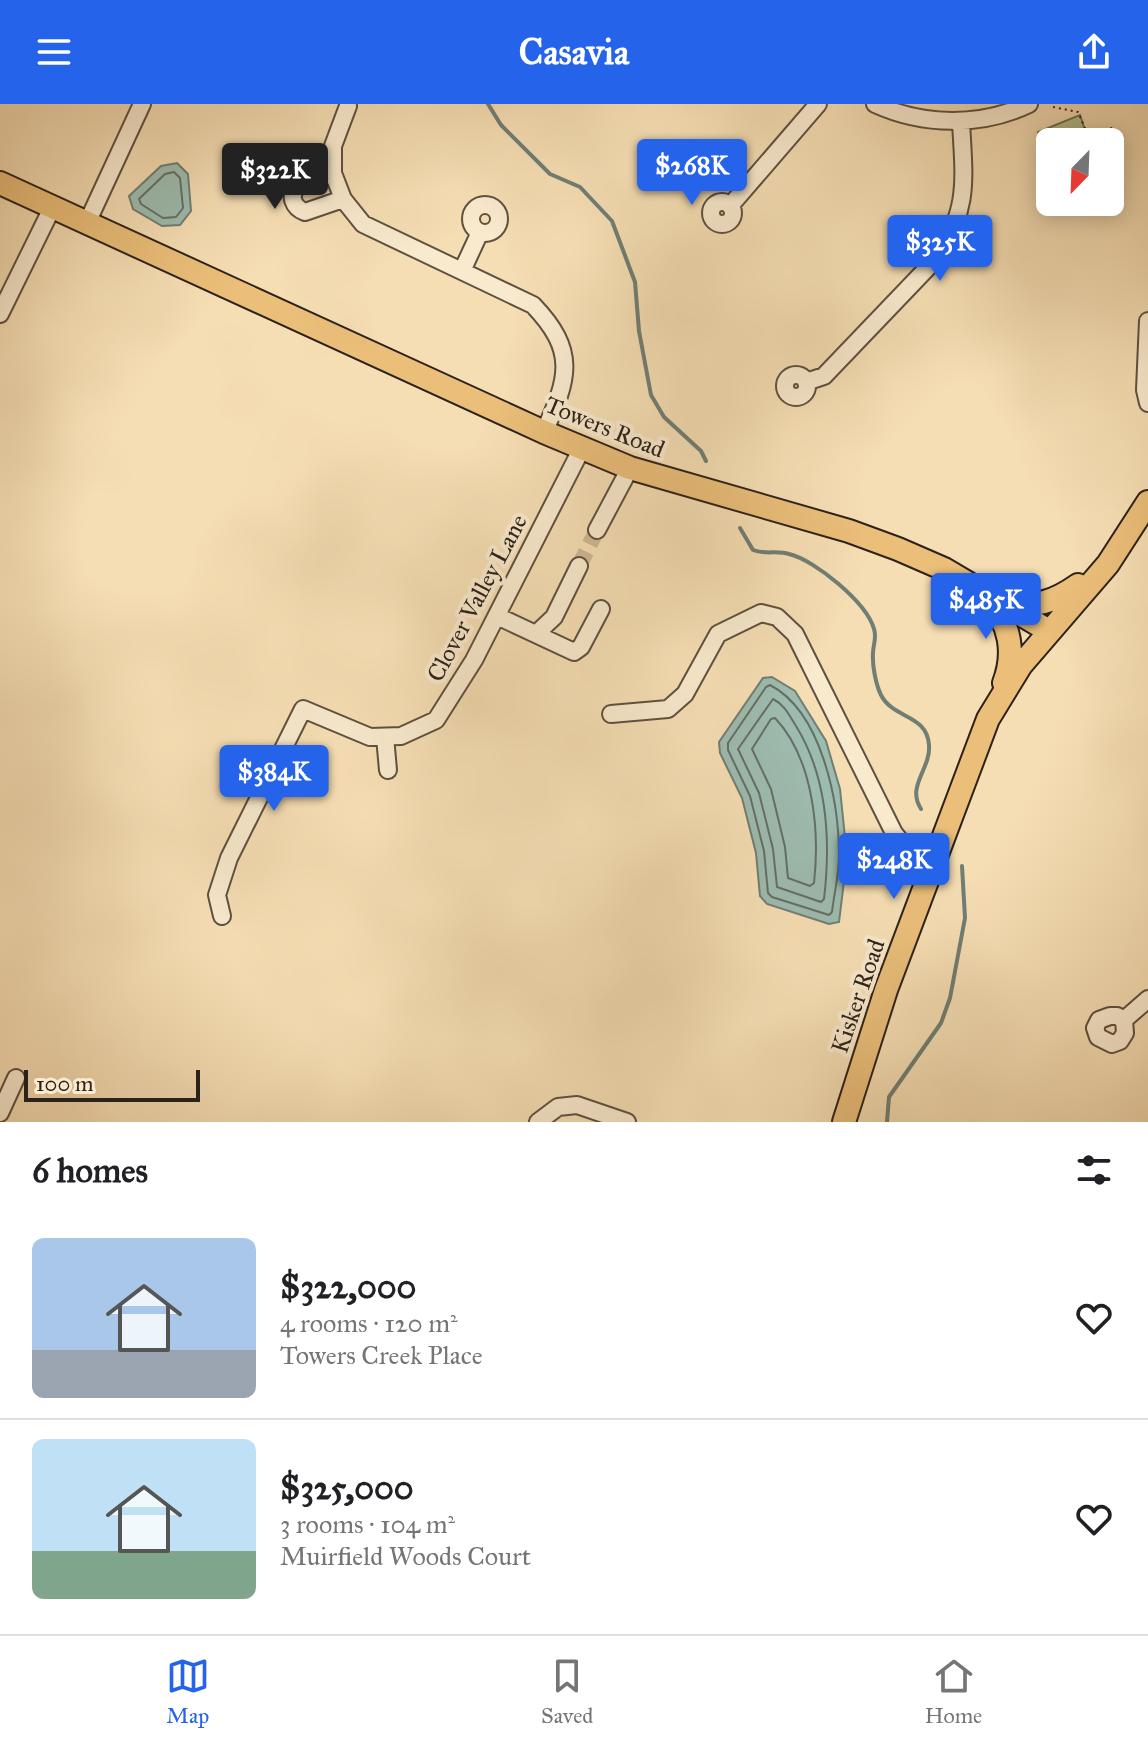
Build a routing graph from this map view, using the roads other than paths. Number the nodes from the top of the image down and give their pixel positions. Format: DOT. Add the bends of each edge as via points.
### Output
graph roads {
  1 [pos="142,104"];
  2 [pos="818,104"];
  3 [pos="875,104"];
  4 [pos="1029,104"];
  5 [pos="352,105"];
  6 [pos="961,122"];
  7 [pos="333,173"];
  8 [pos="0,183"];
  9 [pos="343,199"];
  10 [pos="730,206"];
  11 [pos="52,208"];
  12 [pos="87,223"];
  13 [pos="480,232"];
  14 [pos="462,271"];
  15 [pos="0,314"];
  16 [pos="1148,321"];
  17 [pos="806,382"];
  18 [pos="1148,403"];
  19 [pos="544,432"];
  20 [pos="582,448"];
  21 [pos="630,468"];
  22 [pos="1148,502"];
  23 [pos="597,530"];
  24 [pos="1108,564"];
  25 [pos="579,566"];
  26 [pos="969,584"];
  27 [pos="992,598"];
  28 [pos="601,609"];
  29 [pos="497,616"];
  30 [pos="1049,631"];
  31 [pos="536,634"];
  32 [pos="998,699"];
  33 [pos="611,714"];
  34 [pos="385,737"];
  35 [pos="388,770"];
  36 [pos="929,869"];
  37 [pos="222,916"];
  38 [pos="1148,999"];
  39 [pos="1124,1020"];
  40 [pos="16,1078"];
  41 [pos="0,1113"];
  42 [pos="538,1122"];
  43 [pos="627,1122"];
  44 [pos="844,1122"];
  1 -- 12 [label="street"];
  2 -- 10 [label="street"];
  3 -- 6 [label="street" via="905,115"];
  4 -- 6 [label="street"];
  5 -- 7 [label="street" via="333,146"];
  6 -- 17 [label="street" via="963,196 946,244 824,376"];
  7 -- 9 [label="street"];
  7 -- 9 [label="street" via="299,186 293,202 297,209 312,212"];
  8 -- 11 [label="main road, Towers Road"];
  9 -- 14 [label="street" via="363,224"];
  11 -- 12 [label="main road, Towers Road"];
  11 -- 15 [label="street"];
  12 -- 19 [label="main road, Towers Road"];
  13 -- 14 [label="street"];
  14 -- 19 [label="street" via="533,305 551,324 563,348 566,374"];
  16 -- 18 [label="street"];
  19 -- 20 [label="main road, Towers Road"];
  20 -- 21 [label="main road, Towers Road"];
  20 -- 29 [label="street, Clover Valley Lane"];
  21 -- 23 [label="street"];
  21 -- 26 [label="main road, Towers Road" via="849,531"];
  22 -- 24 [label="main road"];
  24 -- 27 [label="main road" via="1052,602 1031,605"];
  24 -- 30 [label="main road"];
  25 -- 31 [label="street" via="554,617"];
  26 -- 27 [label="main road, Towers Road"];
  26 -- 32 [label="main road" via="1006,626 1009,666"];
  27 -- 30 [label="main road, Towers Road"];
  28 -- 31 [label="street" via="574,652"];
  29 -- 31 [label="street"];
  29 -- 34 [label="street, Clover Valley Lane" via="436,720 417,731"];
  30 -- 32 [label="main road, Kisker Road"];
  32 -- 36 [label="main road, Kisker Road"];
  33 -- 36 [label="street" via="675,705 718,634 761,613 777,617 795,634 894,833"];
  34 -- 35 [label="street"];
  34 -- 37 [label="street, Clover Valley Lane" via="358,734 303,709 229,858 217,895"];
  36 -- 44 [label="main road, Kisker Road"];
  38 -- 39 [label="street"];
  40 -- 41 [label="street"];
  42 -- 43 [label="street" via="558,1107 577,1105"];
}
